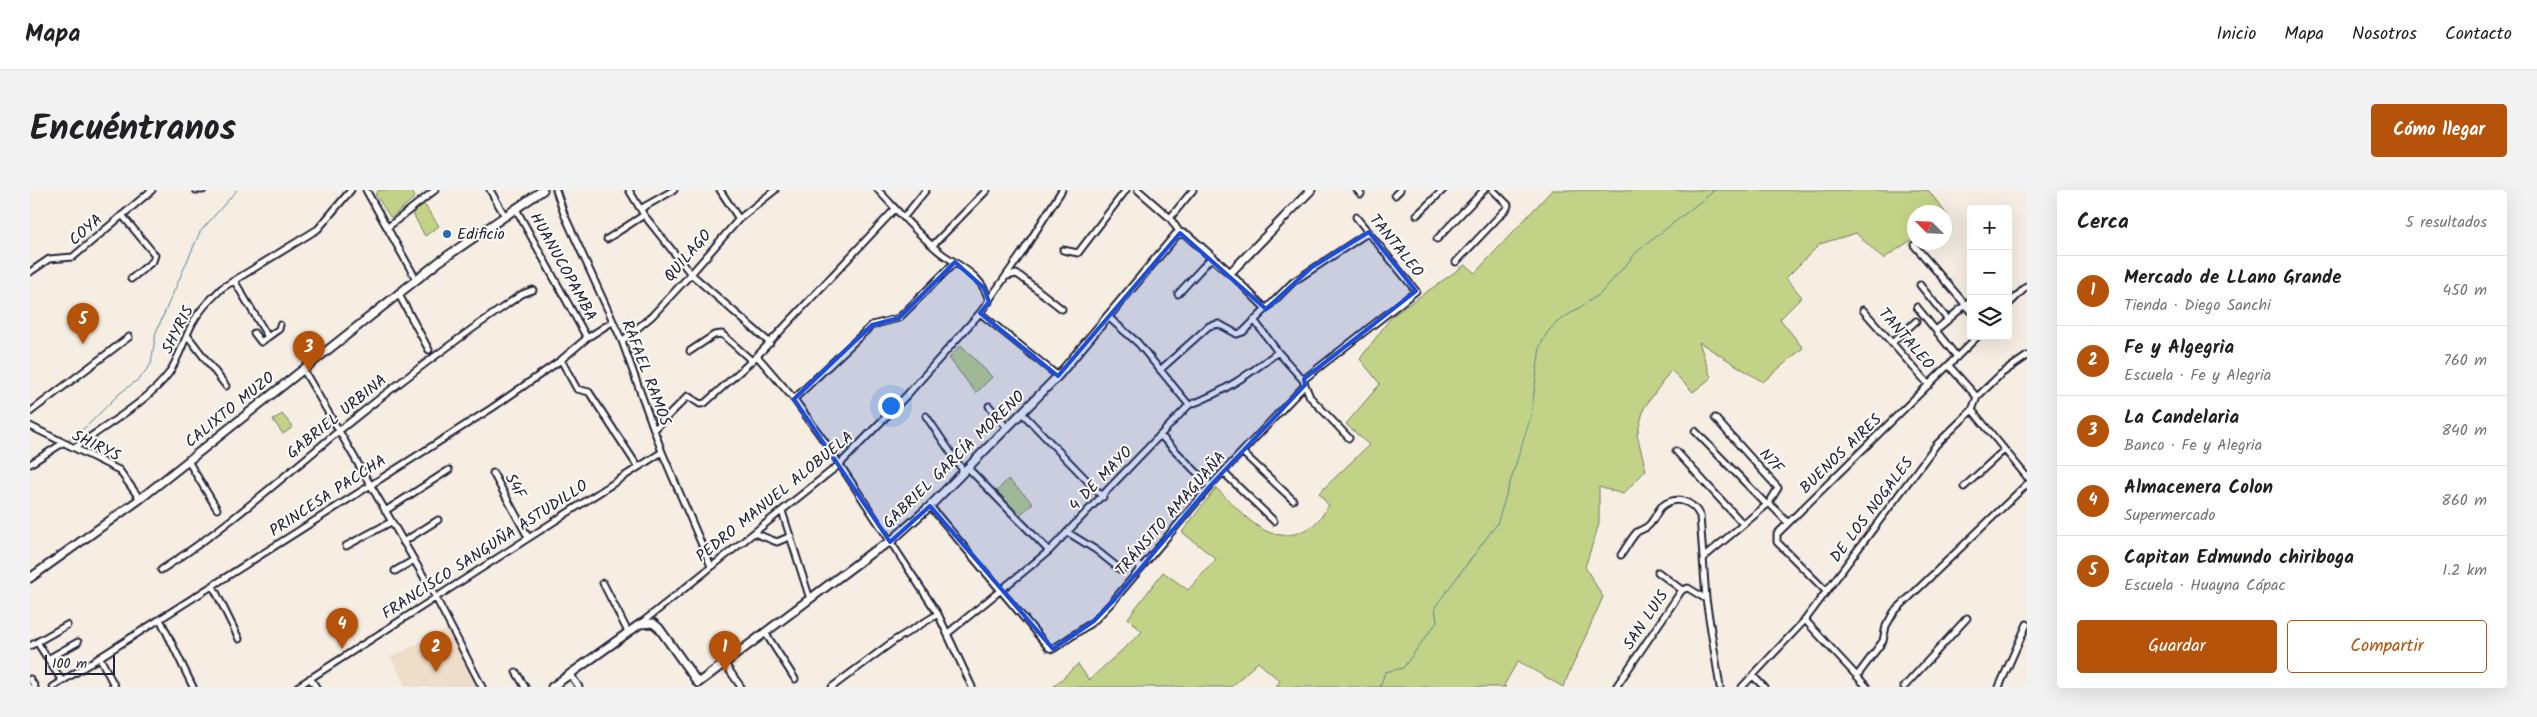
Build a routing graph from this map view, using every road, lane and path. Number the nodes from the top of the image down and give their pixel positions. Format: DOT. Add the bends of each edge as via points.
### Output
graph roads {
  1 [pos="152,190"];
  2 [pos="196,190"];
  3 [pos="203,190"];
  4 [pos="351,190"];
  5 [pos="366,190"];
  6 [pos="434,190"];
  7 [pos="490,190"];
  8 [pos="543,190"];
  9 [pos="556,190"];
  10 [pos="629,190"];
  11 [pos="674,190"];
  12 [pos="720,190"];
  13 [pos="775,190"];
  14 [pos="878,190"];
  15 [pos="926,190"];
  16 [pos="987,190"];
  17 [pos="1062,190"];
  18 [pos="1126,190"];
  19 [pos="1138,190"];
  20 [pos="1193,190"];
  21 [pos="1311,190"];
  22 [pos="1400,190"];
  23 [pos="1443,190"];
  24 [pos="1484,190"];
  25 [pos="1493,190"];
  26 [pos="1395,195"];
  27 [pos="642,208"];
  28 [pos="516,209"];
  29 [pos="896,209"];
  30 [pos="122,215"];
  31 [pos="644,215"];
  32 [pos="1417,215"];
  33 [pos="505,216"];
  34 [pos="904,217"];
  35 [pos="1356,217"];
  36 [pos="1170,218"];
  37 [pos="738,219"];
  38 [pos="388,227"];
  39 [pos="1369,232"];
  40 [pos="1180,233"];
  41 [pos="1437,238"];
  42 [pos="607,239"];
  43 [pos="933,245"];
  44 [pos="1063,250"];
  45 [pos="1919,250"];
  46 [pos="1212,257"];
  47 [pos="955,262"];
  48 [pos="1456,262"];
  49 [pos="30,272"];
  50 [pos="1230,273"];
  51 [pos="691,274"];
  52 [pos="1006,277"];
  53 [pos="131,279"];
  54 [pos="416,279"];
  55 [pos="235,282"];
  56 [pos="1920,285"];
  57 [pos="2027,286"];
  58 [pos="533,290"];
  59 [pos="1416,291"];
  60 [pos="398,293"];
  61 [pos="1178,294"];
  62 [pos="2012,301"];
  63 [pos="989,302"];
  64 [pos="1966,305"];
  65 [pos="1917,307"];
  66 [pos="1266,308"];
  67 [pos="1062,309"];
  68 [pos="1864,310"];
  69 [pos="980,313"];
  70 [pos="1107,316"];
  71 [pos="1254,320"];
  72 [pos="1948,320"];
  73 [pos="1916,321"];
  74 [pos="612,322"];
  75 [pos="280,324"];
  76 [pos="1936,330"];
  77 [pos="254,333"];
  78 [pos="188,335"];
  79 [pos="268,337"];
  80 [pos="129,338"];
  81 [pos="587,338"];
  82 [pos="1974,340"];
  83 [pos="622,341"];
  84 [pos="770,343"];
  85 [pos="1892,343"];
  86 [pos="429,350"];
  87 [pos="690,351"];
  88 [pos="1278,352"];
  89 [pos="757,356"];
  90 [pos="2027,356"];
  91 [pos="1957,357"];
  92 [pos="561,360"];
  93 [pos="752,361"];
  94 [pos="1950,367"];
  95 [pos="303,369"];
  96 [pos="1160,370"];
  97 [pos="1058,376"];
  98 [pos="1304,383"];
  99 [pos="1929,385"];
  100 [pos="226,386"];
  101 [pos="1978,397"];
  102 [pos="794,399"];
  103 [pos="1189,405"];
  104 [pos="989,406"];
  105 [pos="1972,410"];
  106 [pos="30,412"];
  107 [pos="1022,413"];
  108 [pos="926,416"];
  109 [pos="1715,418"];
  110 [pos="30,426"];
  111 [pos="1007,428"];
  112 [pos="655,429"];
  113 [pos="340,431"];
  114 [pos="1695,431"];
  115 [pos="1160,434"];
  116 [pos="1349,438"];
  117 [pos="63,443"];
  118 [pos="76,447"];
  119 [pos="2004,450"];
  120 [pos="1676,451"];
  121 [pos="662,452"];
  122 [pos="1242,452"];
  123 [pos="188,461"];
  124 [pos="30,464"];
  125 [pos="840,464"];
  126 [pos="638,467"];
  127 [pos="449,470"];
  128 [pos="966,470"];
  129 [pos="1223,472"];
  130 [pos="493,473"];
  131 [pos="2027,477"];
  132 [pos="369,484"];
  133 [pos="2027,484"];
  134 [pos="1210,486"];
  135 [pos="1964,487"];
  136 [pos="1103,497"];
  137 [pos="140,499"];
  138 [pos="1293,500"];
  139 [pos="1768,504"];
  140 [pos="930,506"];
  141 [pos="216,509"];
  142 [pos="385,511"];
  143 [pos="782,511"];
  144 [pos="438,520"];
  145 [pos="1274,521"];
  146 [pos="391,522"];
  147 [pos="1788,523"];
  148 [pos="1743,524"];
  149 [pos="1067,532"];
  150 [pos="754,533"];
  151 [pos="791,536"];
  152 [pos="528,537"];
  153 [pos="403,542"];
  154 [pos="890,542"];
  155 [pos="346,546"];
  156 [pos="1049,551"];
  157 [pos="1621,555"];
  158 [pos="1703,558"];
  159 [pos="414,560"];
  160 [pos="711,566"];
  161 [pos="1142,567"];
  162 [pos="161,570"];
  163 [pos="395,571"];
  164 [pos="1658,572"];
  165 [pos="30,578"];
  166 [pos="603,584"];
  167 [pos="212,586"];
  168 [pos="1000,590"];
  169 [pos="1682,590"];
  170 [pos="1826,591"];
  171 [pos="436,596"];
  172 [pos="810,599"];
  173 [pos="1706,599"];
  174 [pos="938,614"];
  175 [pos="1967,618"];
  176 [pos="160,619"];
  177 [pos="1805,620"];
  178 [pos="640,624"];
  179 [pos="2027,624"];
  180 [pos="67,625"];
  181 [pos="628,632"];
  182 [pos="948,633"];
  183 [pos="766,634"];
  184 [pos="238,639"];
  185 [pos="37,642"];
  186 [pos="78,642"];
  187 [pos="30,646"];
  188 [pos="48,658"];
  189 [pos="100,658"];
  190 [pos="725,664"];
  191 [pos="516,672"];
  192 [pos="570,674"];
  193 [pos="1752,676"];
  194 [pos="1856,676"];
  195 [pos="310,678"];
  196 [pos="795,679"];
  197 [pos="30,680"];
  198 [pos="62,681"];
  199 [pos="699,685"];
  200 [pos="35,687"];
  201 [pos="53,687"];
  202 [pos="115,687"];
  203 [pos="193,687"];
  204 [pos="297,687"];
  205 [pos="316,687"];
  206 [pos="482,687"];
  207 [pos="525,687"];
  208 [pos="552,687"];
  209 [pos="578,687"];
  210 [pos="740,687"];
  211 [pos="832,687"];
  212 [pos="972,687"];
  213 [pos="1616,687"];
  214 [pos="1720,687"];
  215 [pos="1742,687"];
  216 [pos="1764,687"];
  217 [pos="1867,687"];
  218 [pos="1904,687"];
  219 [pos="1999,687"];
  1 -- 30 [label="street, COYA"];
  2 -- 3 [label="street"];
  4 -- 55 [label="street, SHYRIS" via="318,229"];
  5 -- 38 [label="street"];
  6 -- 38 [label="street"];
  7 -- 33 [label="street"];
  8 -- 28 [label="street, CALIXTO MUZO"];
  9 -- 74 [label="street, RAFAEL RAMOS"];
  10 -- 27 [label="street"];
  11 -- 27 [label="street"];
  12 -- 37 [label="street"];
  13 -- 37 [label="street, QUILAGO"];
  14 -- 29 [label="street"];
  15 -- 34 [label="street"];
  16 -- 43 [label="street"];
  17 -- 52 [label="street, PEDRO MANUEL ALOBUELA"];
  18 -- 44 [label="street" via="1078,253"];
  19 -- 36 [label="street"];
  20 -- 36 [label="street"];
  21 -- 50 [label="street"];
  22 -- 26 [label="street"];
  23 -- 32 [label="street"];
  24 -- 41 [label="street"];
  25 -- 48 [label="street" via="1508,205 1507,208"];
  27 -- 31 [label="street"];
  28 -- 33 [label="street, CALIXTO MUZO"];
  28 -- 81 [label="street, HUANUCOPAMBA"];
  29 -- 34 [label="street"];
  29 -- 84 [label="street"];
  30 -- 49 [label="street, COYA" via="74,257 49,259"];
  30 -- 53 [label="street" via="155,255"];
  31 -- 42 [label="street"];
  31 -- 51 [label="street"];
  33 -- 54 [label="street, CALIXTO MUZO"];
  34 -- 43 [label="street"];
  35 -- 39 [label="street, TANTALEO"];
  36 -- 40 [label="street"];
  37 -- 51 [label="street, QUILAGO"];
  38 -- 54 [label="street"];
  39 -- 59 [label="street, TANTALEO"];
  39 -- 66 [label="street" via="1312,268"];
  40 -- 46 [label="street" via="1187,235"];
  40 -- 70 [label="street, GABRIEL GARCÍA MORENO" via="1172,238"];
  43 -- 47 [label="street"];
  45 -- 64 [label="street"];
  46 -- 50 [label="street"];
  46 -- 61 [label="street"];
  47 -- 63 [label="street" via="969,271 984,288"];
  47 -- 102 [label="street" via="899,318 872,325"];
  50 -- 66 [label="street"];
  51 -- 83 [label="street, QUILAGO" via="652,316"];
  51 -- 84 [label="street"];
  52 -- 63 [label="street, PEDRO MANUEL ALOBUELA"];
  52 -- 67 [label="street" via="1020,276"];
  54 -- 60 [label="street, CALIXTO MUZO"];
  55 -- 78 [label="street, SHYRIS" via="222,288 209,301 192,322"];
  55 -- 79 [label="street"];
  56 -- 72 [label="street"];
  57 -- 62 [label="street"];
  58 -- 113 [label="street, GABRIEL URBINA" via="522,294 448,346"];
  59 -- 98 [label="street, TRÁNSITO AMAGUAÑA"];
  60 -- 86 [label="street"];
  60 -- 95 [label="street, CALIXTO MUZO"];
  63 -- 69 [label="street, PEDRO MANUEL ALOBUELA"];
  64 -- 72 [label="street"];
  65 -- 76 [label="street"];
  66 -- 71 [label="street"];
  68 -- 85 [label="street, TANTALEO"];
  69 -- 97 [label="street"];
  69 -- 125 [label="street, PEDRO MANUEL ALOBUELA" via="902,401"];
  70 -- 96 [label="street" via="1138,343"];
  70 -- 97 [label="street, GABRIEL GARCÍA MORENO"];
  71 -- 88 [label="street"];
  71 -- 96 [label="street" via="1237,334 1219,324 1209,326"];
  72 -- 76 [label="street"];
  73 -- 85 [label="street"];
  74 -- 81 [label="street, PRINCESA PACCHA"];
  74 -- 83 [label="street, RAFAEL RAMOS"];
  75 -- 79 [label="street" via="280,330"];
  76 -- 91 [label="street"];
  77 -- 79 [label="street" via="258,342"];
  78 -- 100 [label="street"];
  78 -- 118 [label="street, SHYRIS" via="164,378 148,394"];
  80 -- 106 [label="street"];
  81 -- 92 [label="street, PRINCESA PACCHA"];
  82 -- 91 [label="street, BUENOS AIRES"];
  83 -- 112 [label="street, RAFAEL RAMOS"];
  84 -- 89 [label="street"];
  85 -- 99 [label="street, TANTALEO"];
  87 -- 93 [label="street" via="714,335 722,334"];
  88 -- 98 [label="street"];
  88 -- 103 [label="street, 4 DE MAYO" via="1236,384"];
  89 -- 93 [label="street"];
  89 -- 102 [label="street"];
  90 -- 101 [label="street, DE LOS NOGALES" via="2000,374"];
  91 -- 94 [label="street, BUENOS AIRES"];
  92 -- 126 [label="street" via="577,389 589,392"];
  92 -- 132 [label="street, PRINCESA PACCHA" via="492,408"];
  93 -- 112 [label="street" via="704,403 686,397"];
  94 -- 99 [label="street, BUENOS AIRES"];
  94 -- 101 [label="street"];
  95 -- 113 [label="street"];
  95 -- 123 [label="street, CALIXTO MUZO"];
  96 -- 103 [label="street"];
  97 -- 107 [label="street, GABRIEL GARCÍA MORENO"];
  98 -- 116 [label="street" via="1310,397"];
  98 -- 122 [label="street, TRÁNSITO AMAGUAÑA"];
  99 -- 147 [label="street, BUENOS AIRES"];
  101 -- 105 [label="street, DE LOS NOGALES"];
  102 -- 125 [label="street"];
  103 -- 115 [label="street, 4 DE MAYO"];
  104 -- 111 [label="street"];
  105 -- 119 [label="street"];
  105 -- 170 [label="street, DE LOS NOGALES" via="1936,445"];
  107 -- 111 [label="street, GABRIEL GARCÍA MORENO"];
  107 -- 136 [label="street"];
  108 -- 128 [label="street"];
  109 -- 139 [label="street, N7F" via="1777,485 1778,490"];
  110 -- 117 [label="street, SHIRYS"];
  111 -- 128 [label="street, GABRIEL GARCÍA MORENO"];
  112 -- 121 [label="street, RAFAEL RAMOS"];
  113 -- 132 [label="street"];
  113 -- 162 [label="street, GABRIEL URBINA" via="195,549"];
  114 -- 139 [label="street"];
  115 -- 134 [label="street"];
  115 -- 136 [label="street, 4 DE MAYO"];
  117 -- 118 [label="street, SHIRYS"];
  117 -- 124 [label="street"];
  118 -- 137 [label="street, SHIRYS" via="119,470"];
  119 -- 131 [label="street"];
  119 -- 135 [label="street"];
  120 -- 148 [label="street"];
  121 -- 126 [label="street, FRANCISCO SANGUÑA ASTUDILLO"];
  121 -- 160 [label="street, RAFAEL RAMOS"];
  122 -- 129 [label="street, TRÁNSITO AMAGUAÑA"];
  122 -- 138 [label="street"];
  123 -- 137 [label="street, CALIXTO MUZO"];
  123 -- 141 [label="street"];
  125 -- 143 [label="street, PEDRO MANUEL ALOBUELA"];
  125 -- 154 [label="street"];
  126 -- 152 [label="street, FRANCISCO SANGUÑA ASTUDILLO"];
  127 -- 142 [label="street"];
  128 -- 140 [label="street, GABRIEL GARCÍA MORENO"];
  128 -- 156 [label="street"];
  129 -- 134 [label="street, TRÁNSITO AMAGUAÑA"];
  129 -- 145 [label="street"];
  130 -- 152 [label="street, S4F"];
  132 -- 142 [label="street"];
  132 -- 167 [label="street, PRINCESA PACCHA"];
  133 -- 194 [label="street" via="1894,612 1886,626 1883,641"];
  134 -- 161 [label="street, TRÁNSITO AMAGUAÑA"];
  136 -- 149 [label="street, 4 DE MAYO"];
  137 -- 165 [label="street, CALIXTO MUZO"];
  139 -- 147 [label="street"];
  139 -- 148 [label="street"];
  140 -- 154 [label="street, GABRIEL GARCÍA MORENO"];
  140 -- 168 [label="street"];
  142 -- 146 [label="street"];
  143 -- 150 [label="street, PEDRO MANUEL ALOBUELA"];
  143 -- 151 [label="street"];
  144 -- 153 [label="street"];
  146 -- 153 [label="street"];
  146 -- 155 [label="street"];
  147 -- 170 [label="street, BUENOS AIRES" via="1776,536 1777,542"];
  148 -- 158 [label="street"];
  149 -- 156 [label="street, 4 DE MAYO"];
  149 -- 161 [label="street" via="1121,570 1130,562"];
  150 -- 151 [label="street" via="777,542"];
  150 -- 160 [label="street, PEDRO MANUEL ALOBUELA"];
  151 -- 172 [label="street"];
  152 -- 171 [label="street, FRANCISCO SANGUÑA ASTUDILLO"];
  153 -- 159 [label="street"];
  154 -- 172 [label="street, GABRIEL GARCÍA MORENO"];
  154 -- 174 [label="street"];
  156 -- 168 [label="street, 4 DE MAYO"];
  157 -- 158 [label="street" via="1636,533 1650,524 1663,506 1675,500 1690,504 1700,516"];
  158 -- 173 [label="street"];
  159 -- 163 [label="street"];
  159 -- 171 [label="street"];
  160 -- 178 [label="street, PEDRO MANUEL ALOBUELA"];
  161 -- 168 [label="street, TRÁNSITO AMAGUAÑA" via="1094,621 1052,649"];
  164 -- 169 [label="street"];
  166 -- 181 [label="street"];
  167 -- 176 [label="street, PRINCESA PACCHA"];
  167 -- 184 [label="street"];
  168 -- 182 [label="street, 4 DE MAYO"];
  169 -- 173 [label="street, SAN LUIS" via="1688,588"];
  169 -- 213 [label="street, SAN LUIS"];
  170 -- 177 [label="street, DE LOS NOGALES"];
  171 -- 195 [label="street, FRANCISCO SANGUÑA ASTUDILLO"];
  171 -- 206 [label="street"];
  172 -- 183 [label="street, GABRIEL GARCÍA MORENO"];
  173 -- 214 [label="street"];
  174 -- 182 [label="street"];
  174 -- 211 [label="street" via="895,640"];
  175 -- 218 [label="street"];
  176 -- 189 [label="street, PRINCESA PACCHA"];
  176 -- 203 [label="street"];
  177 -- 193 [label="street, DE LOS NOGALES"];
  177 -- 194 [label="street"];
  178 -- 181 [label="street"];
  178 -- 199 [label="street, GABRIEL GARCÍA MORENO" via="656,625"];
  179 -- 219 [label="street"];
  180 -- 185 [label="street"];
  181 -- 192 [label="street"];
  182 -- 212 [label="street"];
  183 -- 190 [label="street, GABRIEL GARCÍA MORENO"];
  183 -- 196 [label="street"];
  185 -- 187 [label="street"];
  185 -- 188 [label="street"];
  186 -- 188 [label="street"];
  188 -- 198 [label="street"];
  189 -- 198 [label="street, PRINCESA PACCHA"];
  189 -- 202 [label="street"];
  190 -- 199 [label="street, GABRIEL GARCÍA MORENO"];
  190 -- 210 [label="street"];
  191 -- 207 [label="street"];
  192 -- 208 [label="street"];
  192 -- 209 [label="street"];
  193 -- 215 [label="street, DE LOS NOGALES"];
  193 -- 216 [label="street"];
  194 -- 217 [label="street"];
  195 -- 204 [label="street, FRANCISCO SANGUÑA ASTUDILLO"];
  195 -- 205 [label="street"];
  197 -- 200 [label="street"];
  198 -- 201 [label="street, PRINCESA PACCHA"];
}
